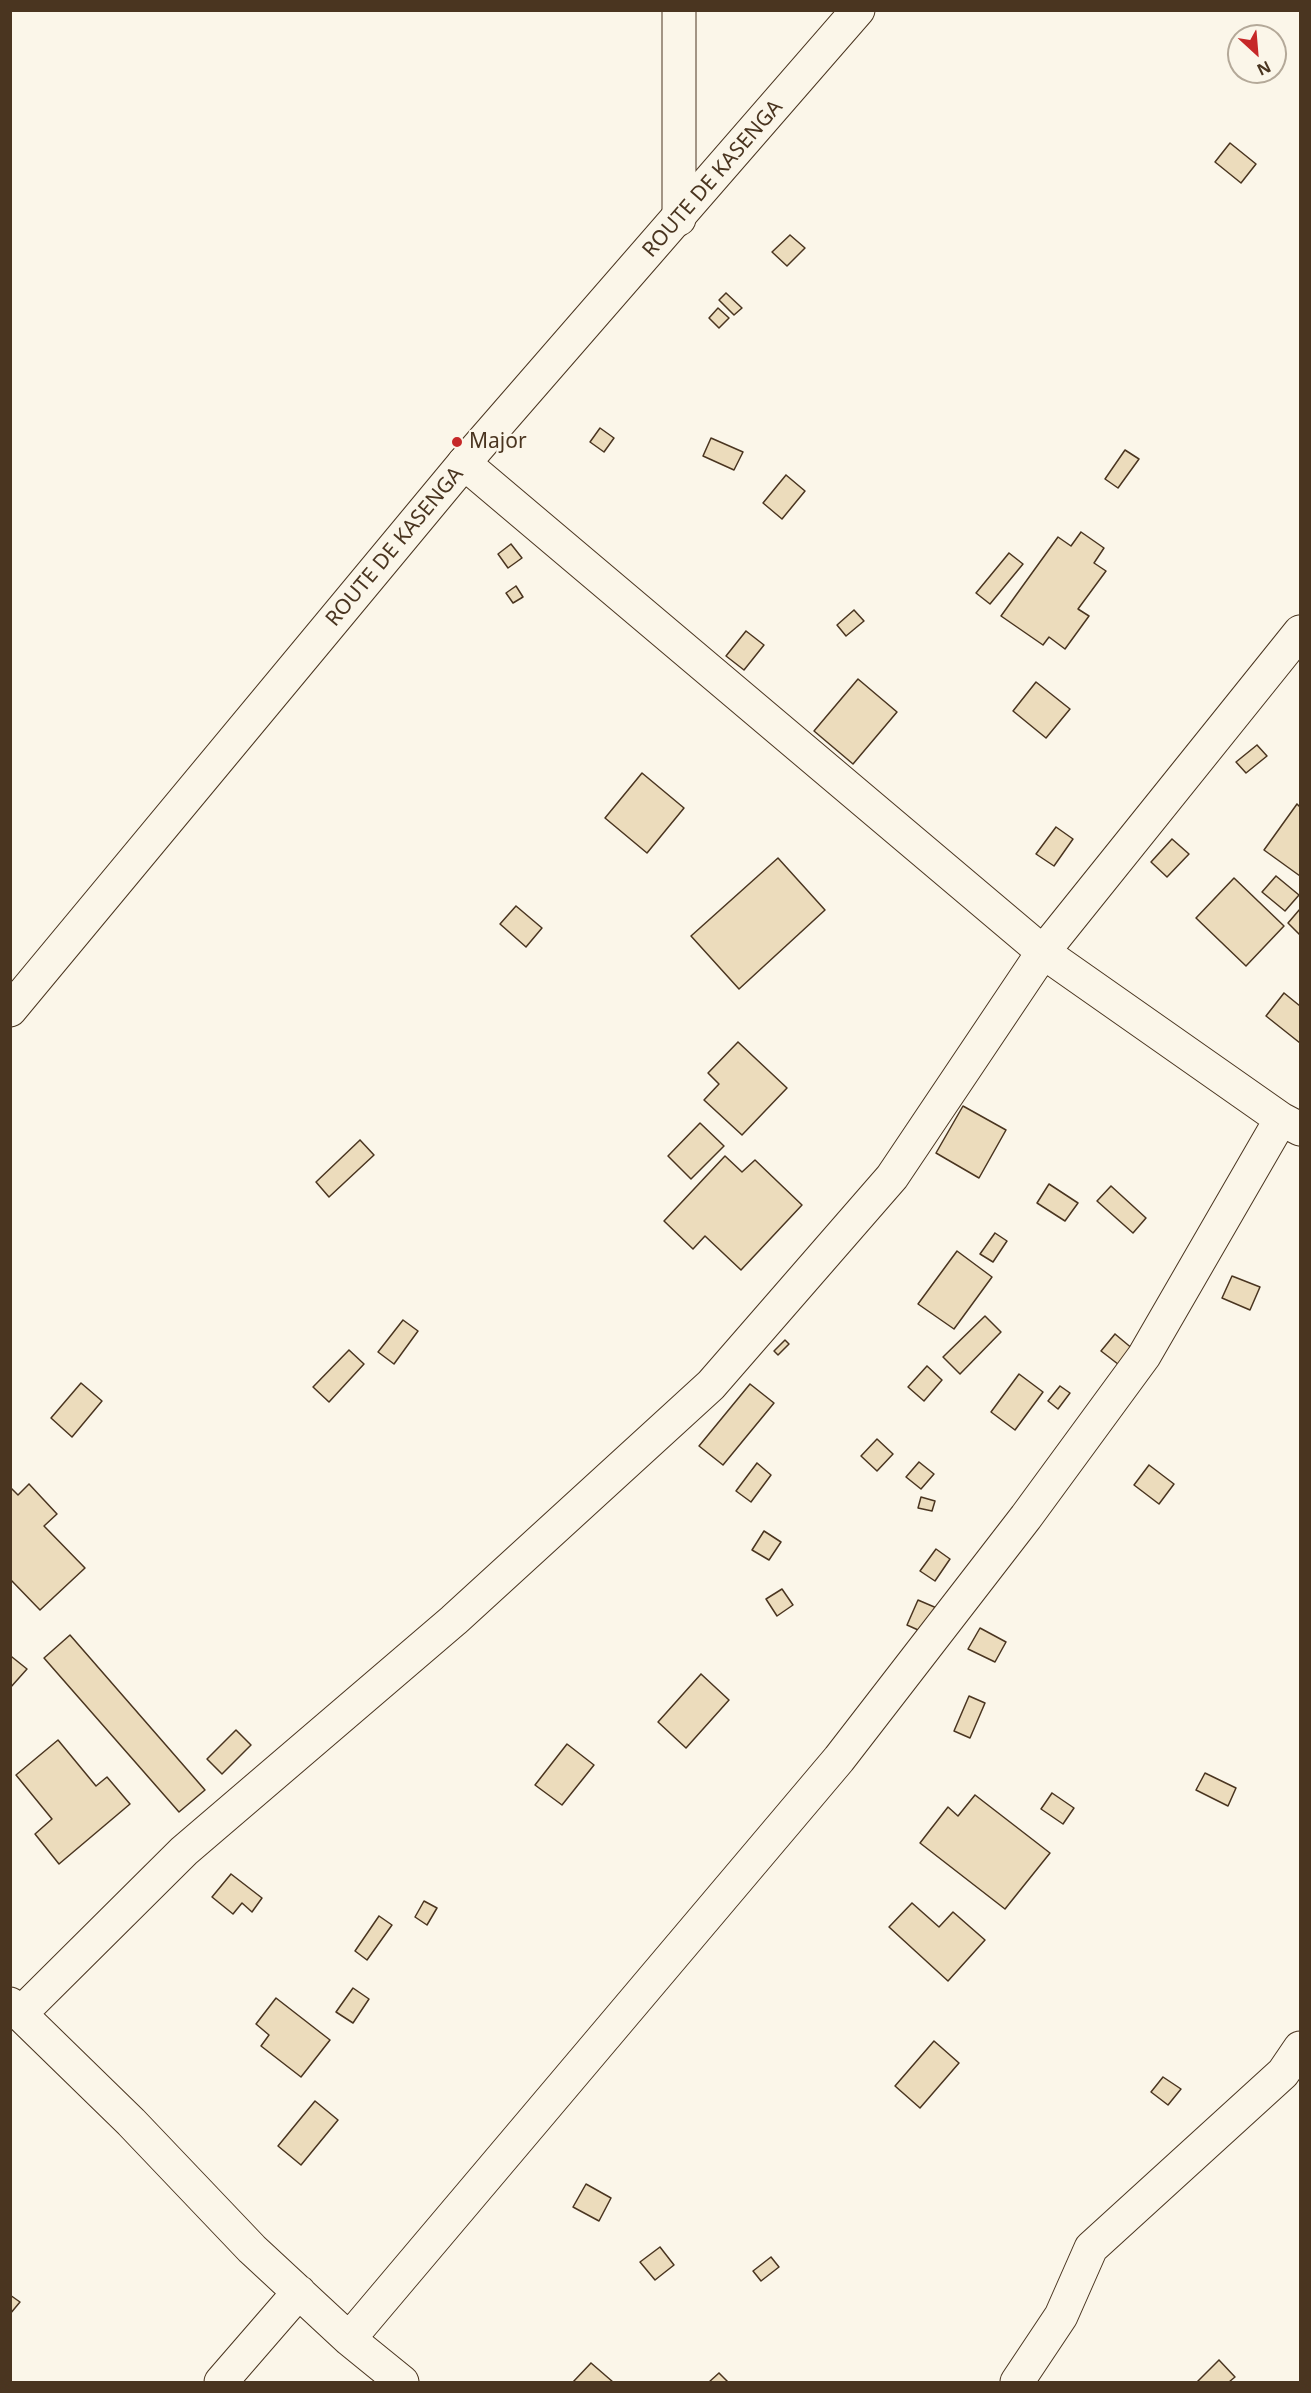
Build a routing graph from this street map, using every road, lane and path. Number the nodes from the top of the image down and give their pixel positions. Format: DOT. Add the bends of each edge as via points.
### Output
graph roads {
  1 [pos="679,10"];
  2 [pos="858,10"];
  3 [pos="679,219"];
  4 [pos="464,463"];
  5 [pos="1300,632"];
  6 [pos="1043,952"];
  7 [pos="10,1010"];
  8 [pos="1291,1124"];
  9 [pos="15,2009"];
  10 [pos="1300,2048"];
  11 [pos="299,2292"];
  12 [pos="349,2339"];
  13 [pos="221,2382"];
  14 [pos="402,2382"];
  15 [pos="1017,2382"];
  1 -- 3 [label="main road"];
  2 -- 3 [label="main road, ROUTE DE KASENGA"];
  3 -- 4 [label="main road, ROUTE DE KASENGA"];
  4 -- 6 [label="main road"];
  4 -- 7 [label="main road, ROUTE DE KASENGA"];
  5 -- 6 [label="main road"];
  6 -- 8 [label="main road"];
  6 -- 9 [label="main road" via="892,1177 711,1385 454,1620 184,1851"];
  8 -- 12 [label="main road" via="1144,1356 1026,1517 839,1759"];
  9 -- 11 [label="main road"];
  10 -- 15 [label="main road" via="1283,2073 1091,2248 1061,2316"];
  11 -- 12 [label="main road"];
  11 -- 13 [label="main road"];
  12 -- 14 [label="main road"];
}
